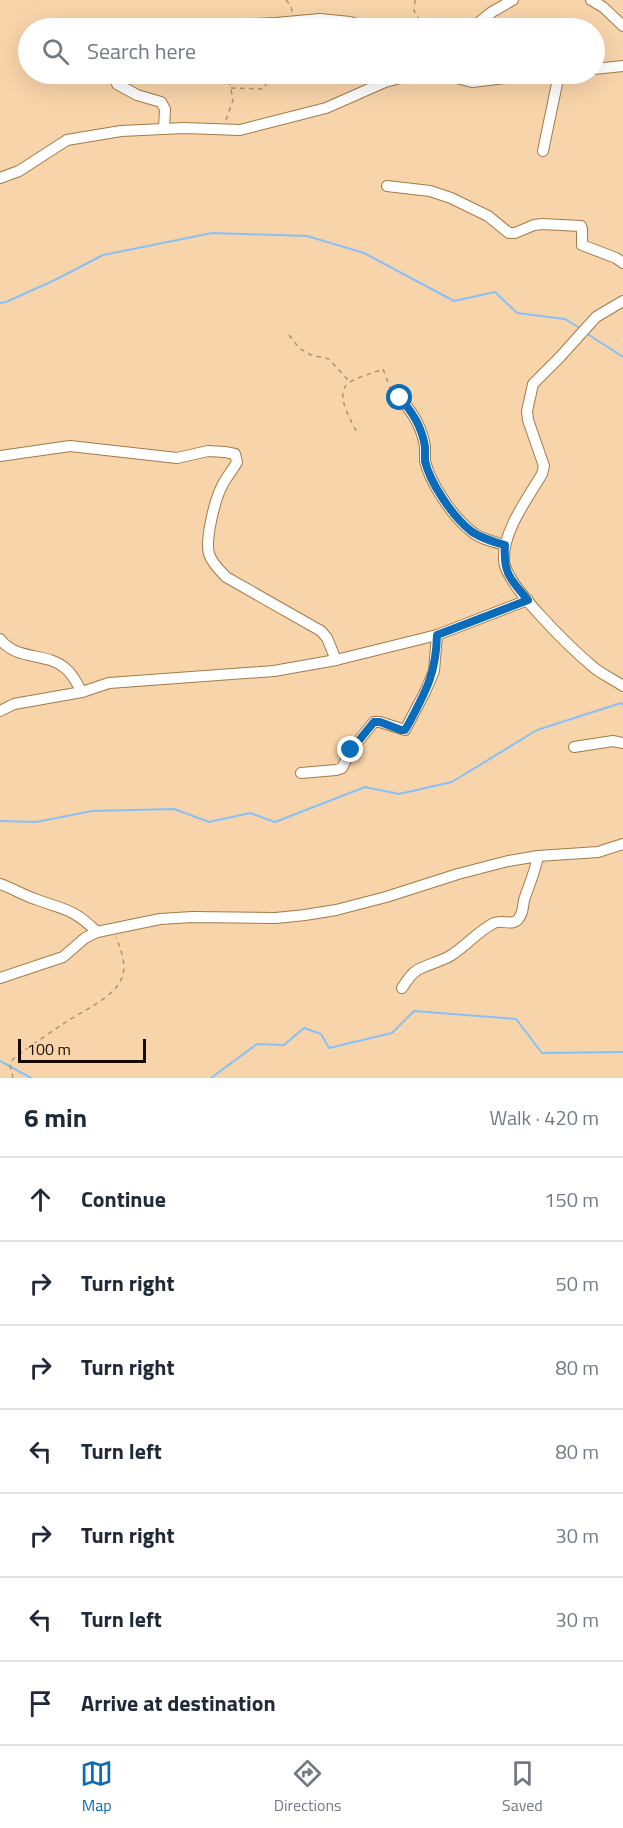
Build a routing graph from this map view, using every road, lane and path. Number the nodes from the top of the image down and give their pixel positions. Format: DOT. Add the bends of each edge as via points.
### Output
graph roads {
  1 [pos="286,0"];
  2 [pos="415,0"];
  3 [pos="513,0"];
  4 [pos="591,0"];
  5 [pos="293,18"];
  6 [pos="418,18"];
  7 [pos="484,18"];
  8 [pos="623,26"];
  9 [pos="623,66"];
  10 [pos="605,68"];
  11 [pos="117,84"];
  12 [pos="230,84"];
  13 [pos="266,84"];
  14 [pos="380,84"];
  15 [pos="557,84"];
  16 [pos="231,88"];
  17 [pos="164,129"];
  18 [pos="224,129"];
  19 [pos="543,151"];
  20 [pos="0,178"];
  21 [pos="387,186"];
  22 [pos="623,263"];
  23 [pos="623,301"];
  24 [pos="289,334"];
  25 [pos="350,382"];
  26 [pos="400,398"];
  27 [pos="356,431"];
  28 [pos="0,456"];
  29 [pos="505,545"];
  30 [pos="528,600"];
  31 [pos="437,635"];
  32 [pos="0,639"];
  33 [pos="336,660"];
  34 [pos="623,686"];
  35 [pos="82,692"];
  36 [pos="0,711"];
  37 [pos="623,743"];
  38 [pos="574,747"];
  39 [pos="301,773"];
  40 [pos="623,844"];
  41 [pos="538,856"];
  42 [pos="0,884"];
  43 [pos="113,928"];
  44 [pos="97,932"];
  45 [pos="0,978"];
  46 [pos="402,988"];
  47 [pos="13,1078"];
  1 -- 5 [label="path"];
  2 -- 6 [label="path"];
  3 -- 7 [label="street"];
  4 -- 8 [label="street"];
  9 -- 10 [label="street"];
  11 -- 17 [label="street" via="161,102 165,109"];
  12 -- 16 [label="path"];
  13 -- 16 [label="path" via="264,89"];
  14 -- 18 [label="street" via="326,108 256,127"];
  15 -- 19 [label="street"];
  16 -- 18 [label="path" via="233,100"];
  17 -- 18 [label="street"];
  17 -- 20 [label="street" via="67,140 19,171"];
  21 -- 22 [label="street" via="430,190 451,198 488,216 509,233 542,224 581,226 582,245"];
  23 -- 29 [label="street" via="596,317 533,384 528,420 544,466"];
  24 -- 25 [label="path" via="311,356 329,359"];
  25 -- 26 [label="path" via="382,369 392,394"];
  25 -- 27 [label="path" via="344,389 343,403"];
  26 -- 29 [label="street" via="414,413 431,479 454,514 471,532"];
  28 -- 33 [label="street" via="70,446 177,458 208,451 235,454 237,462 214,501 209,554 226,577 321,631"];
  29 -- 30 [label="street" via="507,572"];
  30 -- 31 [label="street"];
  30 -- 34 [label="street" via="563,641"];
  31 -- 33 [label="street"];
  31 -- 39 [label="street" via="434,671 405,730 374,722 342,768"];
  32 -- 35 [label="street" via="14,651 58,663"];
  33 -- 35 [label="street" via="274,671 109,683"];
  35 -- 36 [label="street" via="14,704"];
  37 -- 38 [label="street"];
  40 -- 41 [label="street" via="598,852"];
  41 -- 43 [label="street" via="484,866 386,897 305,915 160,919"];
  41 -- 46 [label="street" via="515,922 493,924 451,955 418,969"];
  42 -- 44 [label="street" via="77,914"];
  43 -- 44 [label="street"];
  43 -- 47 [label="path" via="123,960 124,973 119,984 103,999 16,1056 10,1063"];
  44 -- 45 [label="street" via="63,957"];
}
